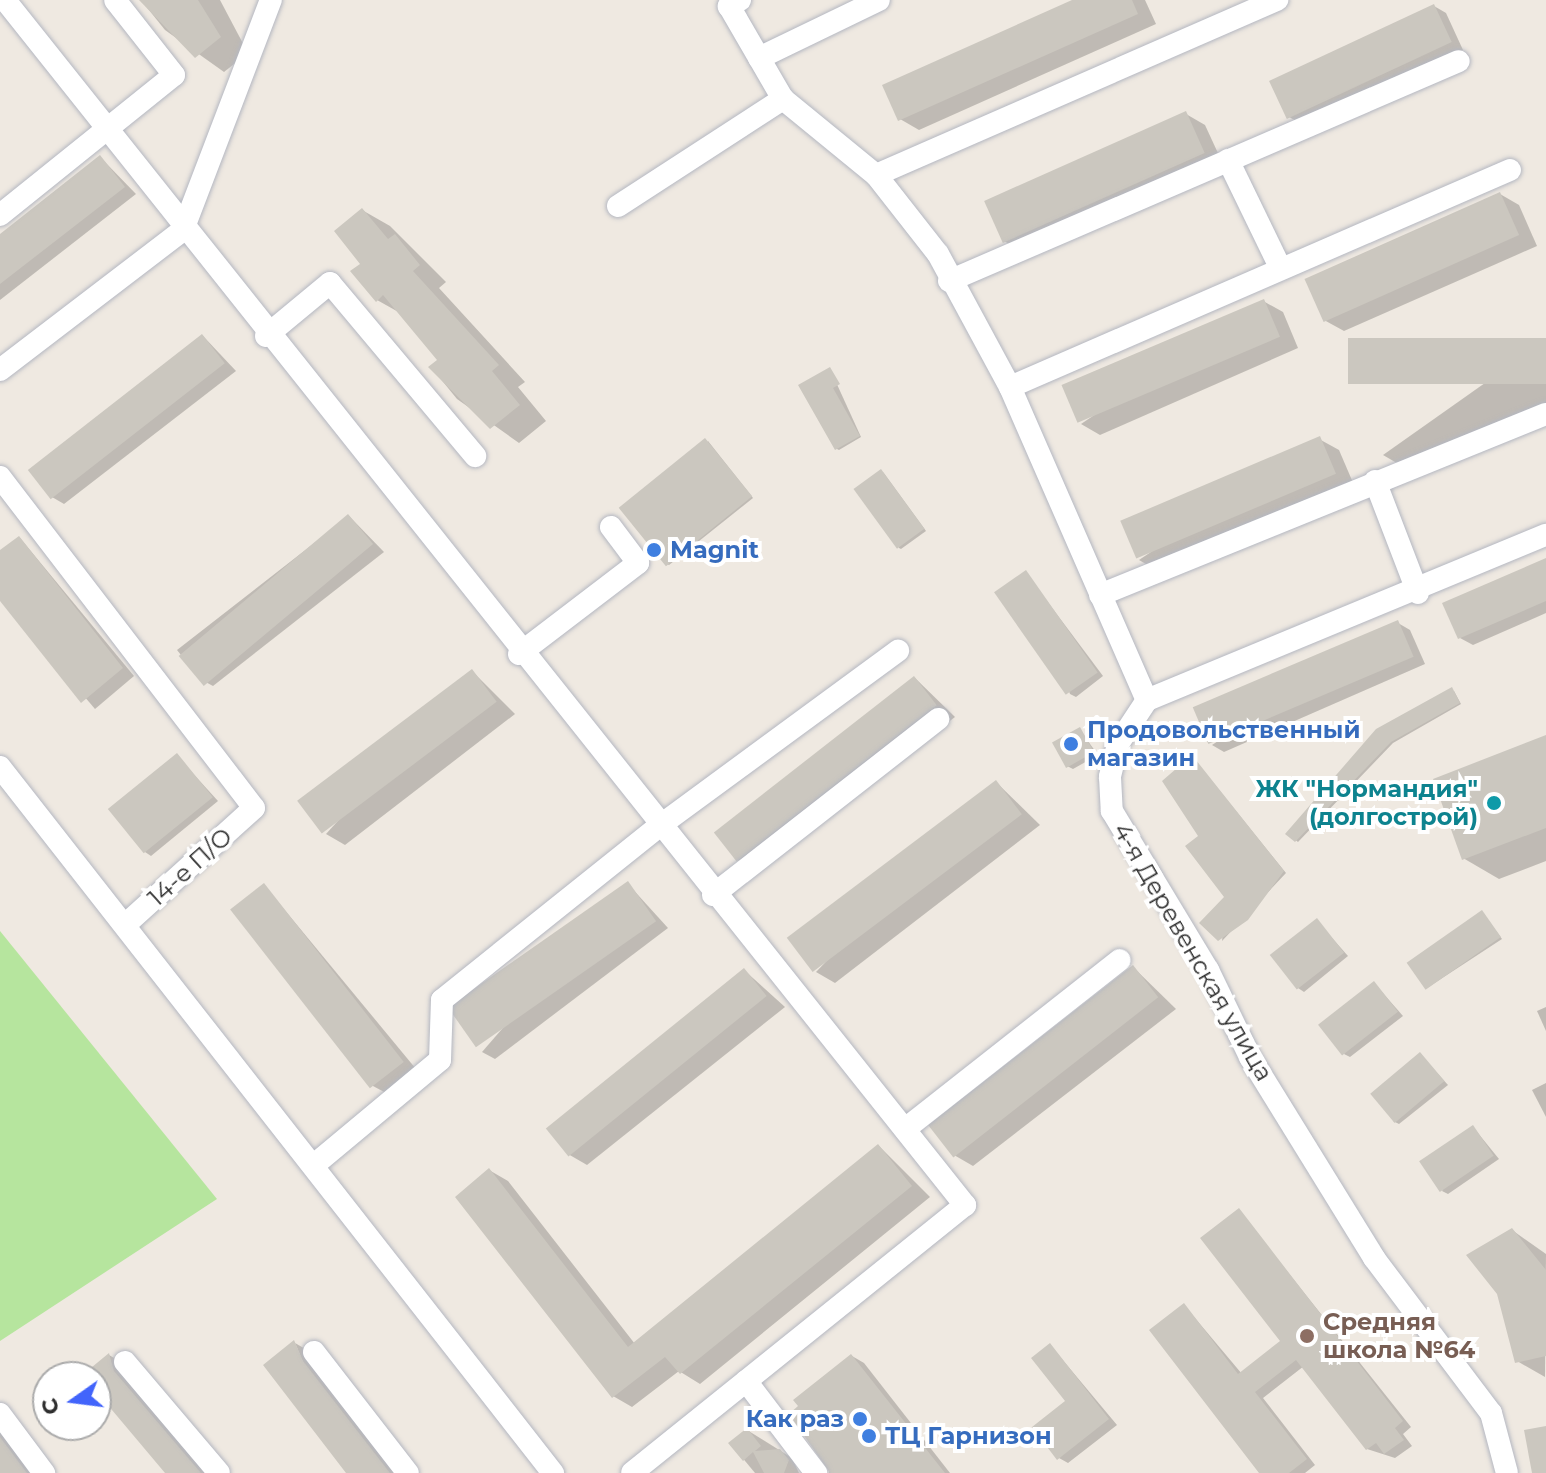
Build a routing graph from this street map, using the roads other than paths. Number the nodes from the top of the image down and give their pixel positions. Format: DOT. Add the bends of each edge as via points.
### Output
graph roads {
  1 [pos="5,0"];
  2 [pos="115,0"];
  3 [pos="271,0"];
  4 [pos="740,0"];
  5 [pos="879,0"];
  6 [pos="1277,0"];
  7 [pos="759,58"];
  8 [pos="1459,61"];
  9 [pos="783,99"];
  10 [pos="105,129"];
  11 [pos="1228,160"];
  12 [pos="1510,170"];
  13 [pos="876,175"];
  14 [pos="618,206"];
  15 [pos="0,215"];
  16 [pos="183,230"];
  17 [pos="1280,267"];
  18 [pos="949,281"];
  19 [pos="266,336"];
  20 [pos="0,370"];
  21 [pos="1010,387"];
  22 [pos="1546,414"];
  23 [pos="475,456"];
  24 [pos="0,477"];
  25 [pos="1375,481"];
  26 [pos="611,527"];
  27 [pos="1546,535"];
  28 [pos="1418,593"];
  29 [pos="1100,595"];
  30 [pos="898,651"];
  31 [pos="519,654"];
  32 [pos="1147,700"];
  33 [pos="938,719"];
  34 [pos="0,767"];
  35 [pos="658,827"];
  36 [pos="713,895"];
  37 [pos="125,925"];
  38 [pos="1120,960"];
  39 [pos="905,1129"];
  40 [pos="314,1165"];
  41 [pos="314,1352"];
  42 [pos="125,1362"];
  43 [pos="746,1381"];
  44 [pos="0,1414"];
  45 [pos="541,1469"];
  46 [pos="44,1473"];
  47 [pos="219,1473"];
  48 [pos="408,1473"];
  49 [pos="632,1473"];
  50 [pos="816,1473"];
  51 [pos="1507,1473"];
  1 -- 10 [label="street"];
  2 -- 10 [label="street" via="174,75"];
  3 -- 16 [label="street"];
  4 -- 7 [label="street" via="729,6"];
  5 -- 7 [label="street"];
  6 -- 13 [label="street"];
  7 -- 9 [label="street"];
  8 -- 11 [label="street"];
  9 -- 13 [label="street"];
  9 -- 14 [label="street"];
  10 -- 15 [label="street"];
  10 -- 16 [label="street"];
  11 -- 17 [label="street"];
  11 -- 18 [label="street"];
  12 -- 17 [label="street"];
  13 -- 18 [label="street" via="938,254"];
  16 -- 19 [label="street"];
  16 -- 20 [label="street"];
  17 -- 21 [label="street"];
  18 -- 21 [label="street"];
  19 -- 23 [label="street" via="330,283"];
  19 -- 31 [label="street"];
  21 -- 29 [label="street"];
  22 -- 25 [label="street"];
  24 -- 37 [label="street, 14-е П/О" via="254,808"];
  25 -- 28 [label="street"];
  25 -- 29 [label="street"];
  26 -- 31 [label="street" via="638,563"];
  27 -- 28 [label="street"];
  28 -- 32 [label="street"];
  29 -- 32 [label="street"];
  30 -- 35 [label="street"];
  31 -- 35 [label="street"];
  32 -- 51 [label="street, 4-я Деревенская улица" via="1118,744 1112,811 1208,970 1250,1057 1374,1258 1491,1413"];
  33 -- 36 [label="street"];
  34 -- 37 [label="street"];
  35 -- 36 [label="street"];
  35 -- 40 [label="street" via="442,1000 440,1060"];
  36 -- 39 [label="street"];
  37 -- 40 [label="street"];
  38 -- 39 [label="street"];
  39 -- 43 [label="street" via="965,1205"];
  40 -- 45 [label="street"];
  41 -- 48 [label="street"];
  42 -- 47 [label="street"];
  43 -- 49 [label="street"];
  43 -- 50 [label="street"];
  44 -- 46 [label="street"];
}
